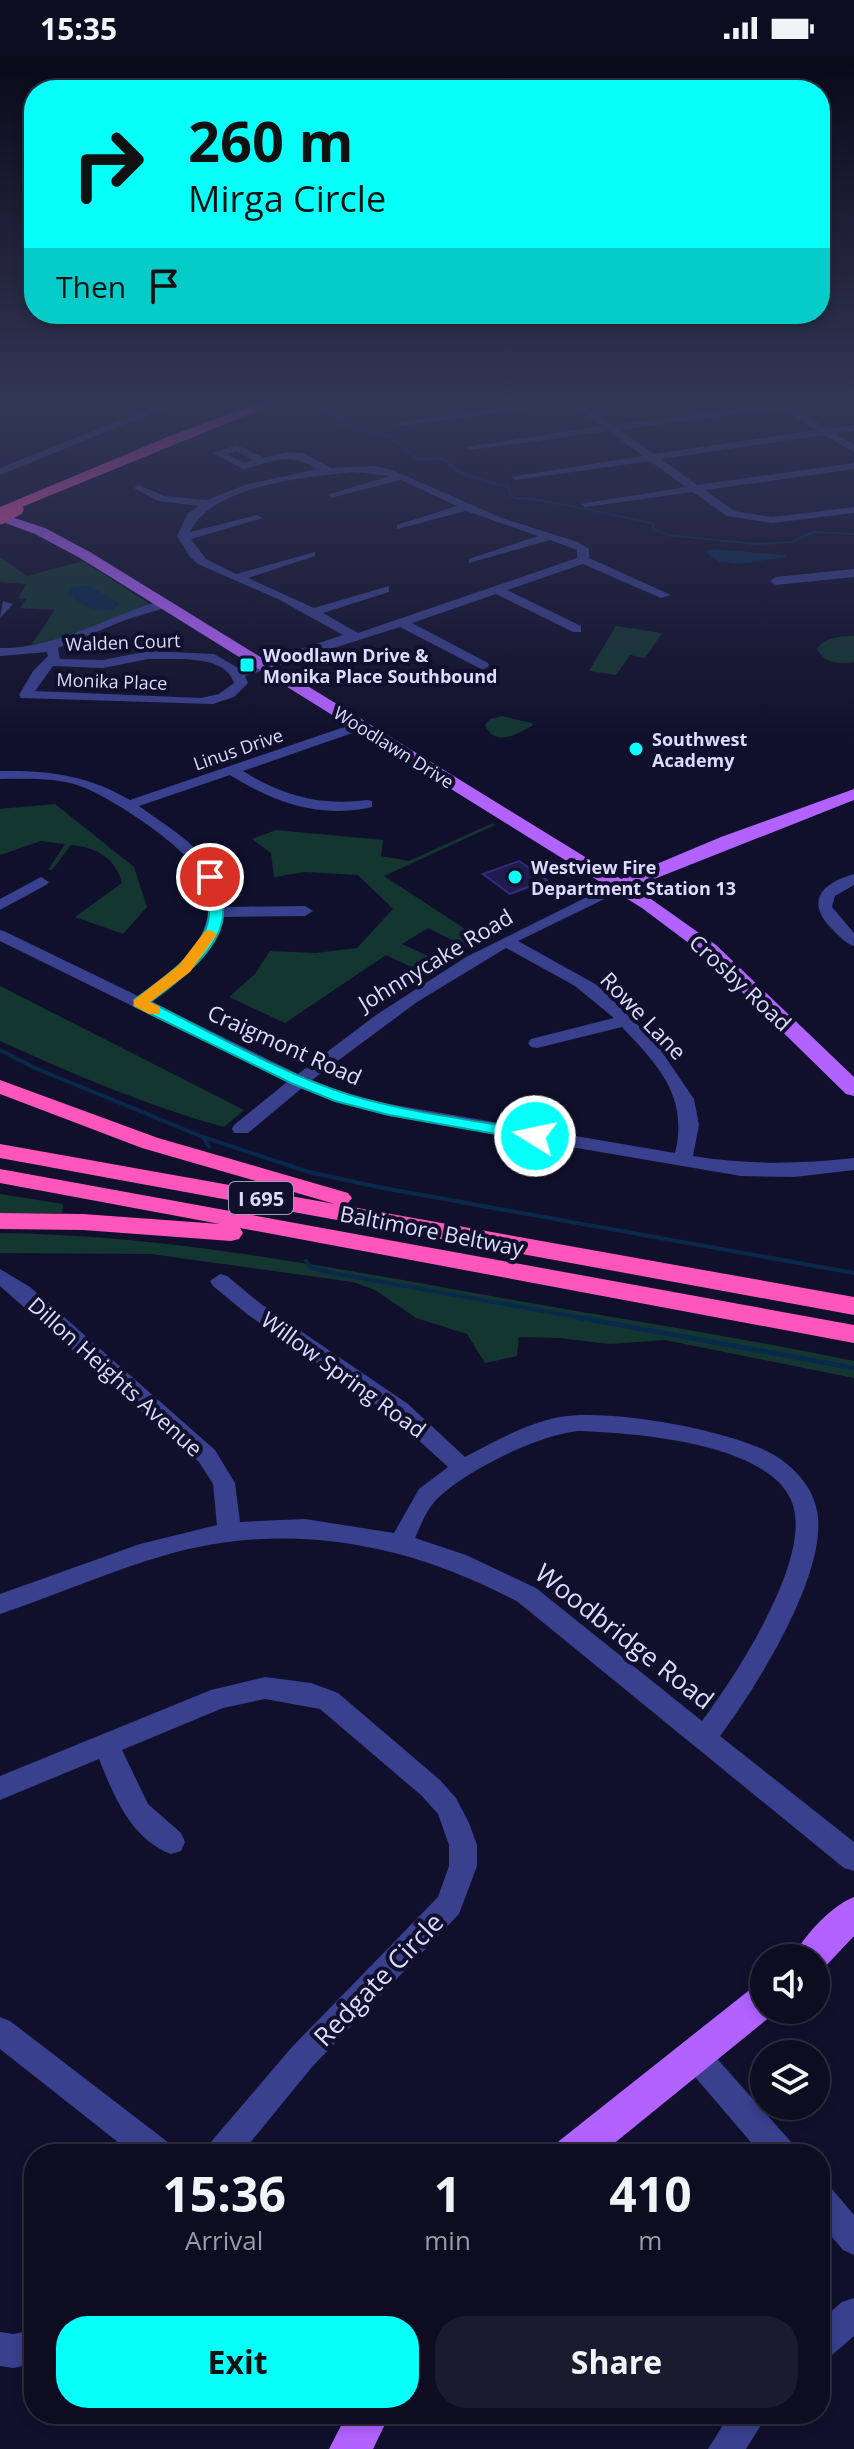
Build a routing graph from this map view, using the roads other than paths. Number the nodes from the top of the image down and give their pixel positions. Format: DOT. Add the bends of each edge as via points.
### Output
graph roads {
  1 [pos="11,515"];
  2 [pos="195,515"];
  3 [pos="441,515"];
  4 [pos="485,515"];
  5 [pos="733,515"];
  6 [pos="819,515"];
  7 [pos="257,518"];
  8 [pos="401,527"];
  9 [pos="183,536"];
  10 [pos="550,536"];
  11 [pos="311,554"];
  12 [pos="583,560"];
  13 [pos="473,561"];
  14 [pos="854,573"];
  15 [pos="237,578"];
  16 [pos="776,581"];
  17 [pos="385,589"];
  18 [pos="499,591"];
  19 [pos="665,595"];
  20 [pos="164,604"];
  21 [pos="311,613"];
  22 [pos="402,623"];
  23 [pos="577,629"];
  24 [pos="357,638"];
  25 [pos="0,652"];
  26 [pos="51,655"];
  27 [pos="483,666"];
  28 [pos="266,668"];
  29 [pos="240,676"];
  30 [pos="359,726"];
  31 [pos="232,770"];
  32 [pos="0,775"];
  33 [pos="854,794"];
  34 [pos="367,804"];
  35 [pos="128,805"];
  36 [pos="854,879"];
  37 [pos="41,882"];
  38 [pos="619,886"];
  39 [pos="0,905"];
  40 [pos="305,911"];
  41 [pos="217,912"];
  42 [pos="0,935"];
  43 [pos="506,941"];
  44 [pos="854,941"];
  45 [pos="140,1003"];
  46 [pos="624,1021"];
  47 [pos="537,1043"];
  48 [pos="299,1081"];
  49 [pos="0,1085"];
  50 [pos="854,1089"];
  51 [pos="241,1129"];
  52 [pos="0,1151"];
  53 [pos="682,1161"];
  54 [pos="854,1164"];
  55 [pos="0,1176"];
  56 [pos="0,1221"];
  57 [pos="522,1246"];
  58 [pos="420,1254"];
  59 [pos="0,1276"];
  60 [pos="220,1281"];
  61 [pos="854,1306"];
  62 [pos="854,1334"];
  63 [pos="465,1470"];
  64 [pos="229,1532"];
  65 [pos="401,1543"];
  66 [pos="0,1604"];
  67 [pos="705,1736"];
  68 [pos="107,1746"];
  69 [pos="0,1788"];
  70 [pos="171,1842"];
  71 [pos="854,1859"];
  72 [pos="854,1913"];
  73 [pos="824,1944"];
  74 [pos="750,2011"];
  75 [pos="0,2031"];
  76 [pos="694,2054"];
  77 [pos="145,2144"];
  78 [pos="229,2144"];
  79 [pos="584,2144"];
  80 [pos="772,2144"];
  81 [pos="830,2211"];
  82 [pos="854,2239"];
  83 [pos="854,2314"];
  84 [pos="830,2334"];
  85 [pos="0,2349"];
  86 [pos="24,2349"];
  87 [pos="364,2424"];
  88 [pos="744,2424"];
  89 [pos="350,2449"];
  90 [pos="725,2449"];
  1 -- 20 [label="main road, Woodlawn Drive"];
  2 -- 9 [label="street" via="187,520"];
  3 -- 8 [label="street"];
  4 -- 10 [label="street"];
  5 -- 6 [label="street" via="787,519"];
  7 -- 9 [label="street"];
  9 -- 15 [label="street" via="199,560"];
  10 -- 12 [label="street" via="583,549"];
  10 -- 13 [label="street"];
  11 -- 15 [label="street"];
  12 -- 18 [label="street"];
  12 -- 19 [label="street"];
  14 -- 16 [label="street"];
  15 -- 21 [label="street"];
  17 -- 21 [label="street"];
  18 -- 22 [label="street"];
  18 -- 23 [label="street"];
  20 -- 26 [label="street" via="125,616"];
  20 -- 28 [label="main road, Woodlawn Drive"];
  21 -- 24 [label="street"];
  22 -- 24 [label="street"];
  22 -- 27 [label="street"];
  24 -- 28 [label="street"];
  25 -- 26 [label="street"];
  26 -- 29 [label="street, Walden Court" via="103,664 148,655 214,658"];
  26 -- 29 [label="street, Monika Place" via="26,695 201,702 233,693 240,688"];
  28 -- 29 [label="street"];
  28 -- 30 [label="main road, Woodlawn Drive"];
  30 -- 31 [label="street, Linus Drive"];
  30 -- 38 [label="main road, Woodlawn Drive"];
  31 -- 34 [label="street" via="287,801"];
  31 -- 35 [label="street, Linus Drive"];
  32 -- 35 [label="street" via="75,779 101,787"];
  33 -- 38 [label="main road, Johnnycake Road"];
  35 -- 41 [label="street" via="202,864"];
  36 -- 44 [label="street" via="832,889 823,907 830,921"];
  37 -- 39 [label="street"];
  38 -- 43 [label="street, Johnnycake Road"];
  38 -- 50 [label="main road, Crosby Road" via="709,949"];
  40 -- 41 [label="street"];
  41 -- 45 [label="street" via="196,956"];
  42 -- 45 [label="street, Craigmont Road"];
  43 -- 46 [label="street, Rowe Lane" via="585,984"];
  43 -- 48 [label="street, Johnnycake Road" via="387,1015"];
  45 -- 48 [label="street, Craigmont Road"];
  46 -- 47 [label="street"];
  46 -- 53 [label="street, Rowe Lane" via="670,1072 684,1096 689,1124"];
  48 -- 51 [label="street, Johnnycake Road"];
  48 -- 53 [label="street, Craigmont Road" via="389,1110"];
  49 -- 57 [label="highway" via="229,1168"];
  52 -- 57 [label="highway, Baltimore Beltway / I 695"];
  53 -- 54 [label="street, Craigmont Road" via="769,1171"];
  55 -- 58 [label="highway, Baltimore Beltway / I 695"];
  56 -- 58 [label="highway" via="149,1226"];
  57 -- 61 [label="highway, Baltimore Beltway / I 695"];
  58 -- 62 [label="highway, Baltimore Beltway / I 695"];
  59 -- 64 [label="street, Dillon Heights Avenue" via="207,1456 224,1483"];
  60 -- 63 [label="street, Willow Spring Road" via="400,1410"];
  63 -- 65 [label="street" via="429,1494"];
  63 -- 67 [label="street" via="542,1430 582,1422 742,1450 787,1480 805,1507 807,1525 792,1587 757,1666"];
  64 -- 65 [label="street, Woodbridge Road" via="323,1531"];
  64 -- 66 [label="street, Woodbridge Road" via="136,1555"];
  65 -- 67 [label="street, Woodbridge Road" via="466,1564 527,1595"];
  67 -- 71 [label="street, Woodbridge Road"];
  68 -- 69 [label="street, Redgate Circle"];
  68 -- 70 [label="street" via="137,1813"];
  68 -- 78 [label="street, Redgate Circle" via="246,1691 311,1694 351,1717 431,1788 460,1834 463,1866 449,1905 302,2057"];
  72 -- 73 [label="main road"];
  74 -- 76 [label="main road"];
  75 -- 77 [label="street"];
  76 -- 79 [label="main road"];
  76 -- 80 [label="street"];
  81 -- 82 [label="street"];
  83 -- 84 [label="street"];
  85 -- 86 [label="street"];
  87 -- 89 [label="main road"];
  88 -- 90 [label="street"];
}
